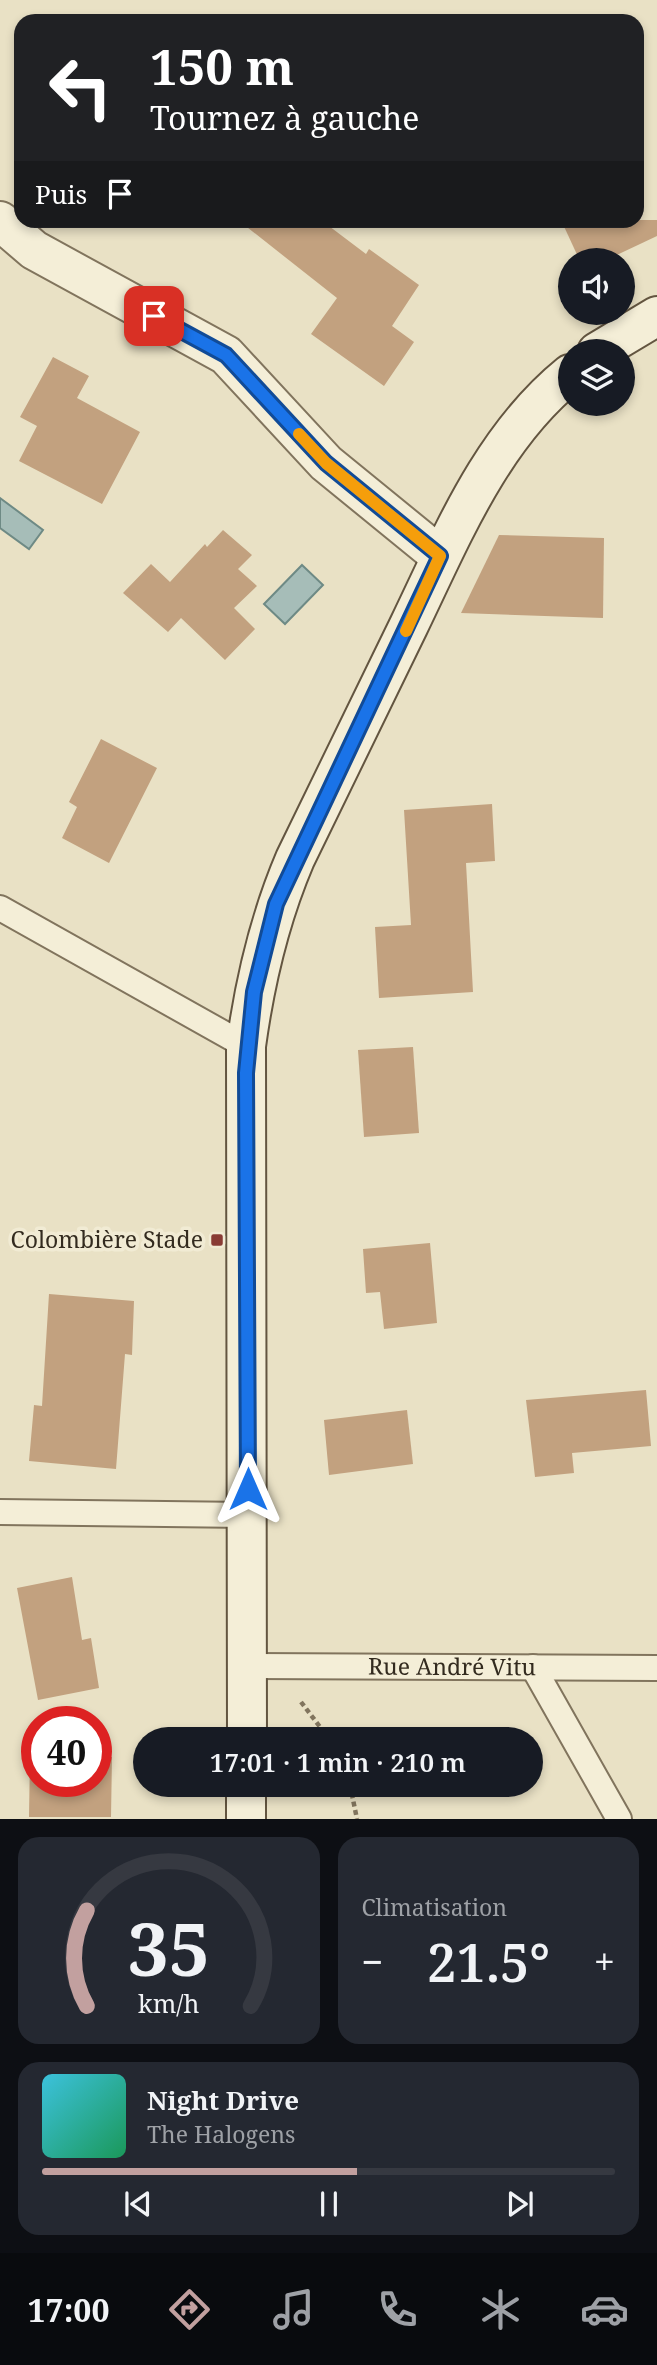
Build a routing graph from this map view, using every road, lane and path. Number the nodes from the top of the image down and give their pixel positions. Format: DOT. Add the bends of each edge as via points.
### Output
graph roads {
  1 [pos="0,221"];
  2 [pos="657,316"];
  3 [pos="619,339"];
  4 [pos="558,386"];
  5 [pos="440,556"];
  6 [pos="0,908"];
  7 [pos="246,1046"];
  8 [pos="0,1512"];
  9 [pos="248,1515"];
  10 [pos="247,1665"];
  11 [pos="533,1667"];
  12 [pos="657,1668"];
  13 [pos="247,1727"];
  14 [pos="246,1797"];
  15 [pos="352,1797"];
  16 [pos="246,1819"];
  17 [pos="357,1819"];
  18 [pos="619,1819"];
  1 -- 5 [label="street" via="34,250 226,355 326,463"];
  2 -- 3 [label="street"];
  4 -- 5 [label="street" via="509,438 484,474"];
  5 -- 7 [label="street" via="276,904"];
  6 -- 7 [label="lane"];
  7 -- 9 [label="street"];
  8 -- 9 [label="lane"];
  9 -- 10 [label="street"];
  10 -- 11 [label="lane, Rue André Vitu"];
  10 -- 13 [label="street"];
  11 -- 12 [label="lane, Rue André Vitu"];
  11 -- 18 [label="lane"];
  14 -- 16 [label="street"];
  15 -- 17 [label="path"];
}
